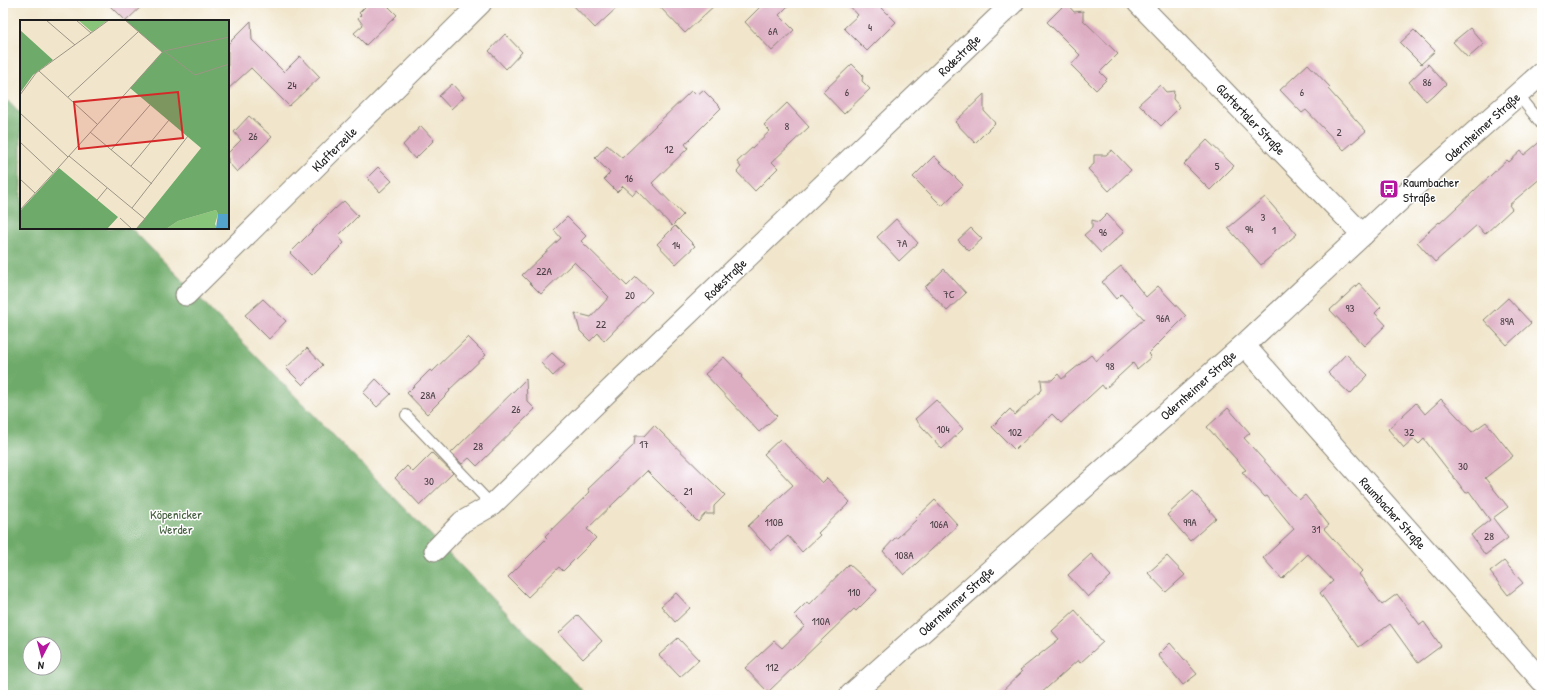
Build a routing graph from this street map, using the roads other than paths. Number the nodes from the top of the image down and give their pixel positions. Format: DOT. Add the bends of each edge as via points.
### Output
graph roads {
  1 [pos="481,3"];
  2 [pos="1013,3"];
  3 [pos="1138,3"];
  4 [pos="1542,73"];
  5 [pos="1518,95"];
  6 [pos="1542,125"];
  7 [pos="1363,236"];
  8 [pos="186,295"];
  9 [pos="1244,345"];
  10 [pos="406,415"];
  11 [pos="492,505"];
  12 [pos="435,550"];
  13 [pos="1542,682"];
  14 [pos="851,695"];
  1 -- 8 [label="street, Klafterzeile"];
  2 -- 11 [label="street, Rodestraße"];
  3 -- 7 [label="street, Glottertaler Straße"];
  4 -- 5 [label="street, Odernheimer Straße"];
  5 -- 6 [label="lane"];
  5 -- 7 [label="street, Odernheimer Straße" via="1419,182"];
  7 -- 9 [label="street, Odernheimer Straße"];
  9 -- 13 [label="street, Raumbacher Straße"];
  9 -- 14 [label="street, Odernheimer Straße"];
  10 -- 11 [label="lane"];
  11 -- 12 [label="street, Rodestraße" via="462,522"];
}
